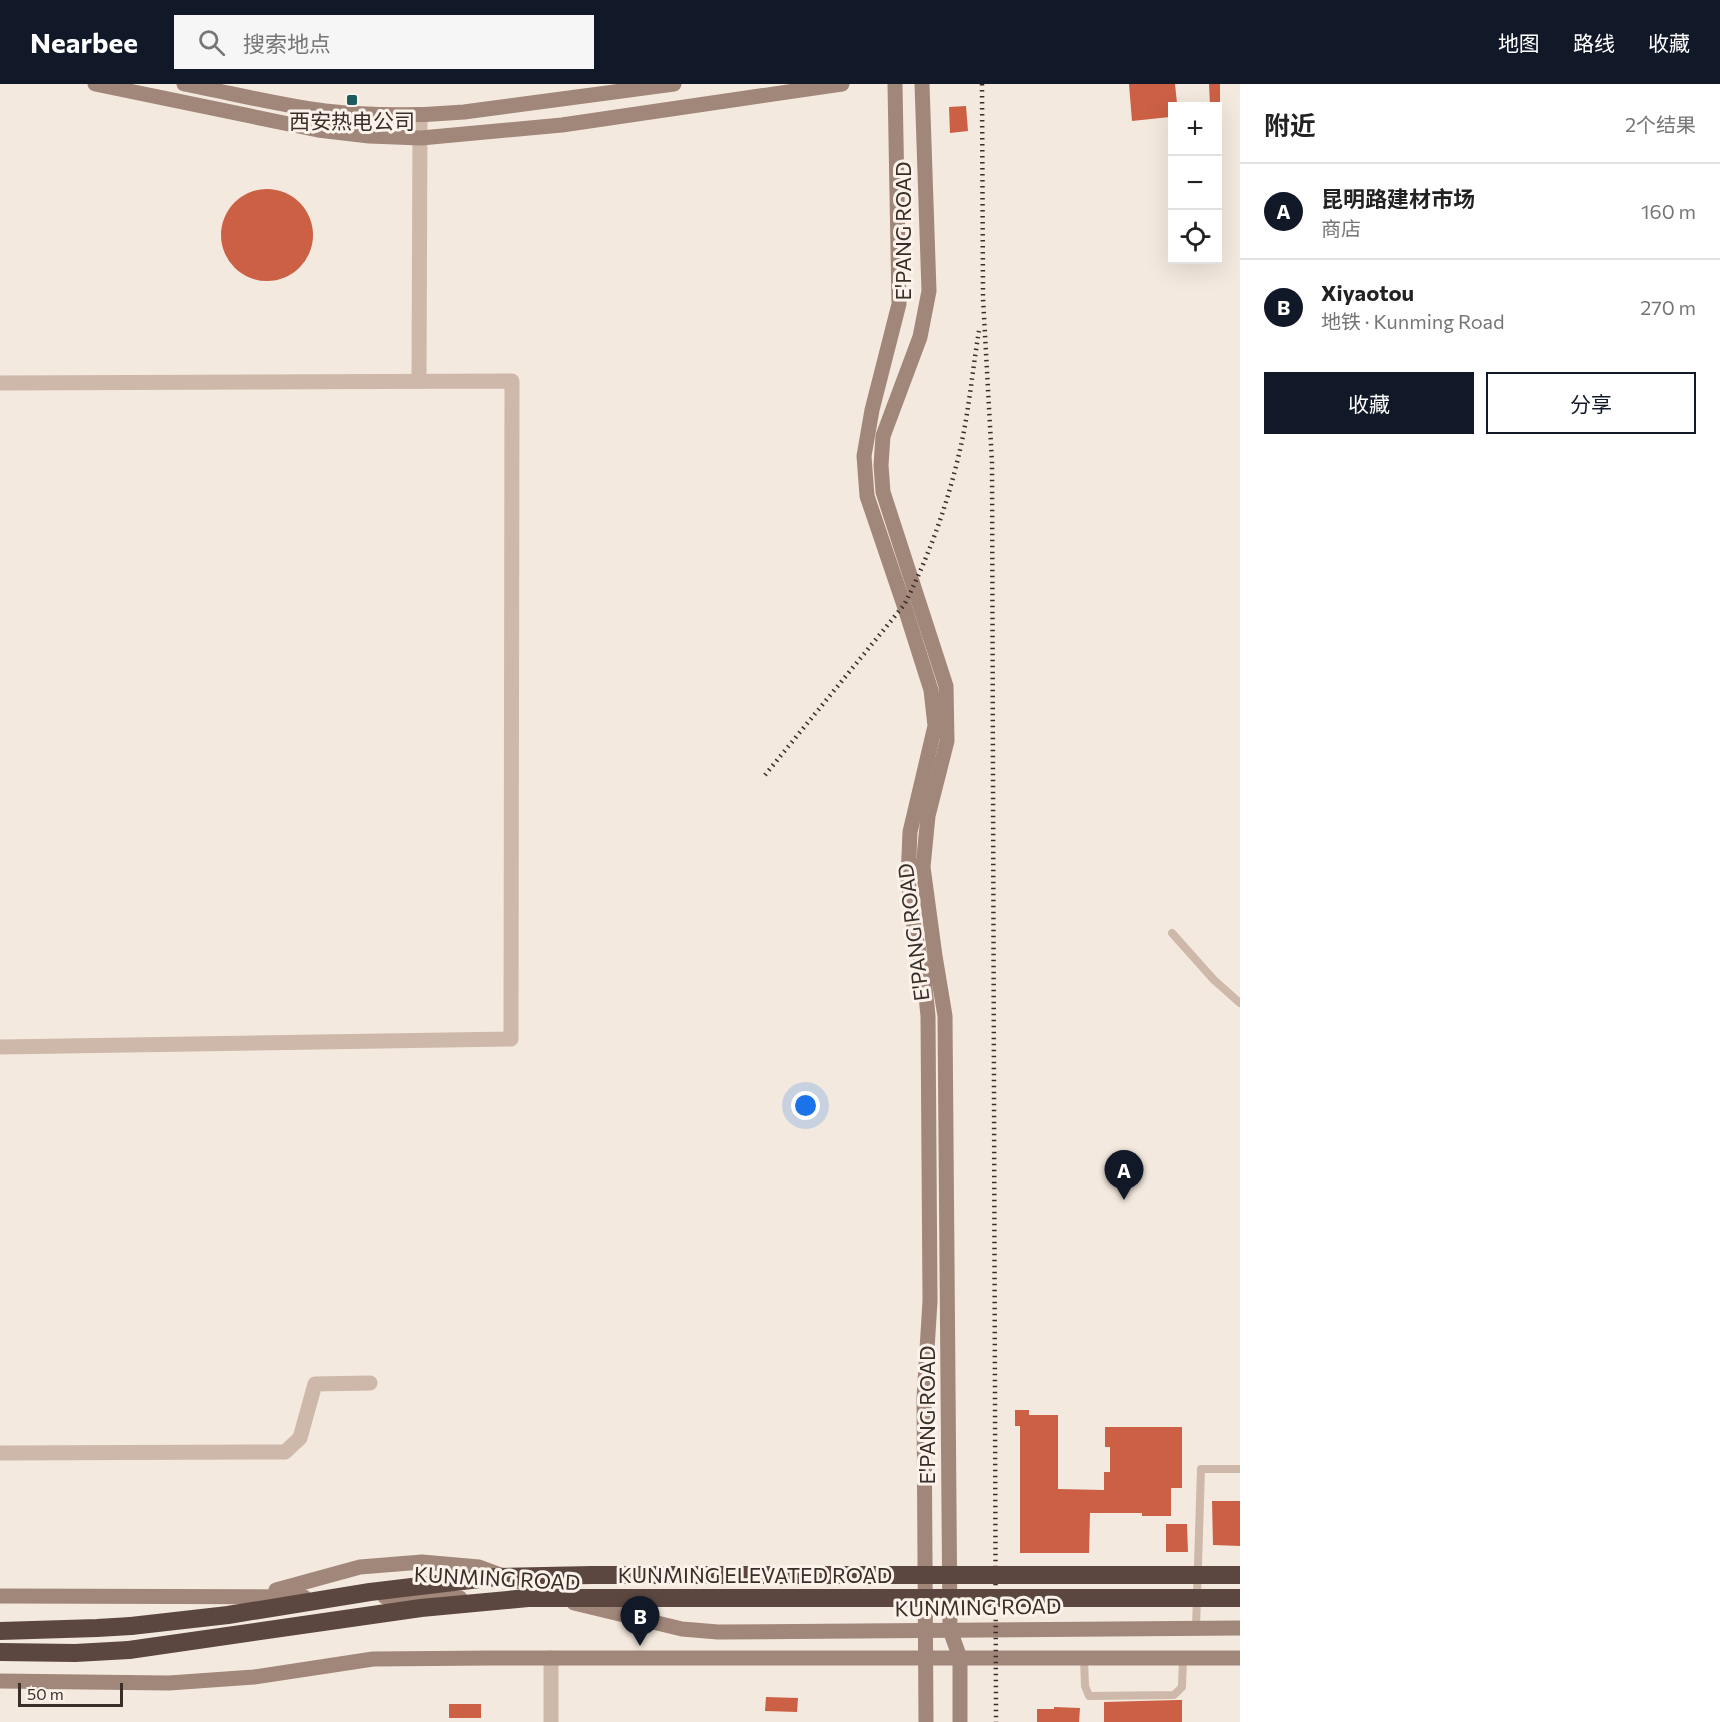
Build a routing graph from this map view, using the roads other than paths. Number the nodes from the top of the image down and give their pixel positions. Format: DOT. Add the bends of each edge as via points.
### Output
graph roads {
  1 [pos="95,84"];
  2 [pos="184,84"];
  3 [pos="674,84"];
  4 [pos="842,84"];
  5 [pos="896,84"];
  6 [pos="922,84"];
  7 [pos="420,115"];
  8 [pos="421,138"];
  9 [pos="419,381"];
  10 [pos="0,383"];
  11 [pos="1172,933"];
  12 [pos="1240,1003"];
  13 [pos="0,1047"];
  14 [pos="370,1383"];
  15 [pos="0,1454"];
  16 [pos="1240,1469"];
  17 [pos="1240,1575"];
  18 [pos="0,1596"];
  19 [pos="240,1596"];
  20 [pos="1240,1598"];
  21 [pos="578,1603"];
  22 [pos="1196,1628"];
  23 [pos="1240,1628"];
  24 [pos="950,1630"];
  25 [pos="0,1631"];
  26 [pos="926,1631"];
  27 [pos="0,1652"];
  28 [pos="551,1658"];
  29 [pos="960,1658"];
  30 [pos="1084,1658"];
  31 [pos="1183,1658"];
  32 [pos="1240,1658"];
  33 [pos="925,1659"];
  34 [pos="0,1681"];
  35 [pos="551,1722"];
  36 [pos="926,1722"];
  37 [pos="960,1722"];
  1 -- 8 [label="main road" via="318,130"];
  2 -- 7 [label="main road" via="324,111"];
  3 -- 7 [label="main road"];
  4 -- 8 [label="main road" via="562,125"];
  5 -- 26 [label="main road, E'PANG ROAD" via="899,304 864,456 867,495 931,690 935,726 910,832 908,880 928,1016"];
  6 -- 24 [label="main road, E'PANG ROAD" via="929,291 921,337 883,436 880,465 883,492 946,686 947,741 928,816 923,867 945,1016"];
  7 -- 8 [label="street"];
  8 -- 9 [label="street"];
  9 -- 10 [label="street"];
  9 -- 13 [label="street" via="512,381 511,1039"];
  11 -- 12 [label="lane"];
  14 -- 15 [label="street" via="315,1384 300,1438 285,1452"];
  16 -- 22 [label="lane" via="1202,1469"];
  17 -- 25 [label="highway, KUNMING ELEVATED ROAD, bridge" via="496,1577 131,1626"];
  18 -- 19 [label="main road, KUNMING ROAD"];
  19 -- 21 [label="main road, KUNMING ROAD" via="443,1597"];
  19 -- 21 [label="main road" via="360,1567 422,1562 479,1567"];
  20 -- 27 [label="highway, KUNMING ELEVATED ROAD, bridge" via="528,1598 421,1608 129,1650"];
  21 -- 26 [label="main road, KUNMING ROAD" via="682,1629 718,1632"];
  22 -- 23 [label="main road, KUNMING ROAD"];
  22 -- 24 [label="main road, KUNMING ROAD"];
  24 -- 26 [label="main road, KUNMING ROAD"];
  24 -- 29 [label="main road, E'PANG ROAD"];
  26 -- 33 [label="main road, E'PANG ROAD"];
  28 -- 33 [label="main road"];
  28 -- 34 [label="main road" via="373,1659 254,1677 169,1683"];
  28 -- 35 [label="street"];
  29 -- 30 [label="main road"];
  29 -- 33 [label="main road"];
  29 -- 37 [label="main road, E'PANG ROAD"];
  30 -- 31 [label="main road"];
  30 -- 31 [label="lane" via="1089,1696 1174,1695 1182,1687"];
  31 -- 32 [label="main road"];
  33 -- 36 [label="main road, E'PANG ROAD"];
}
